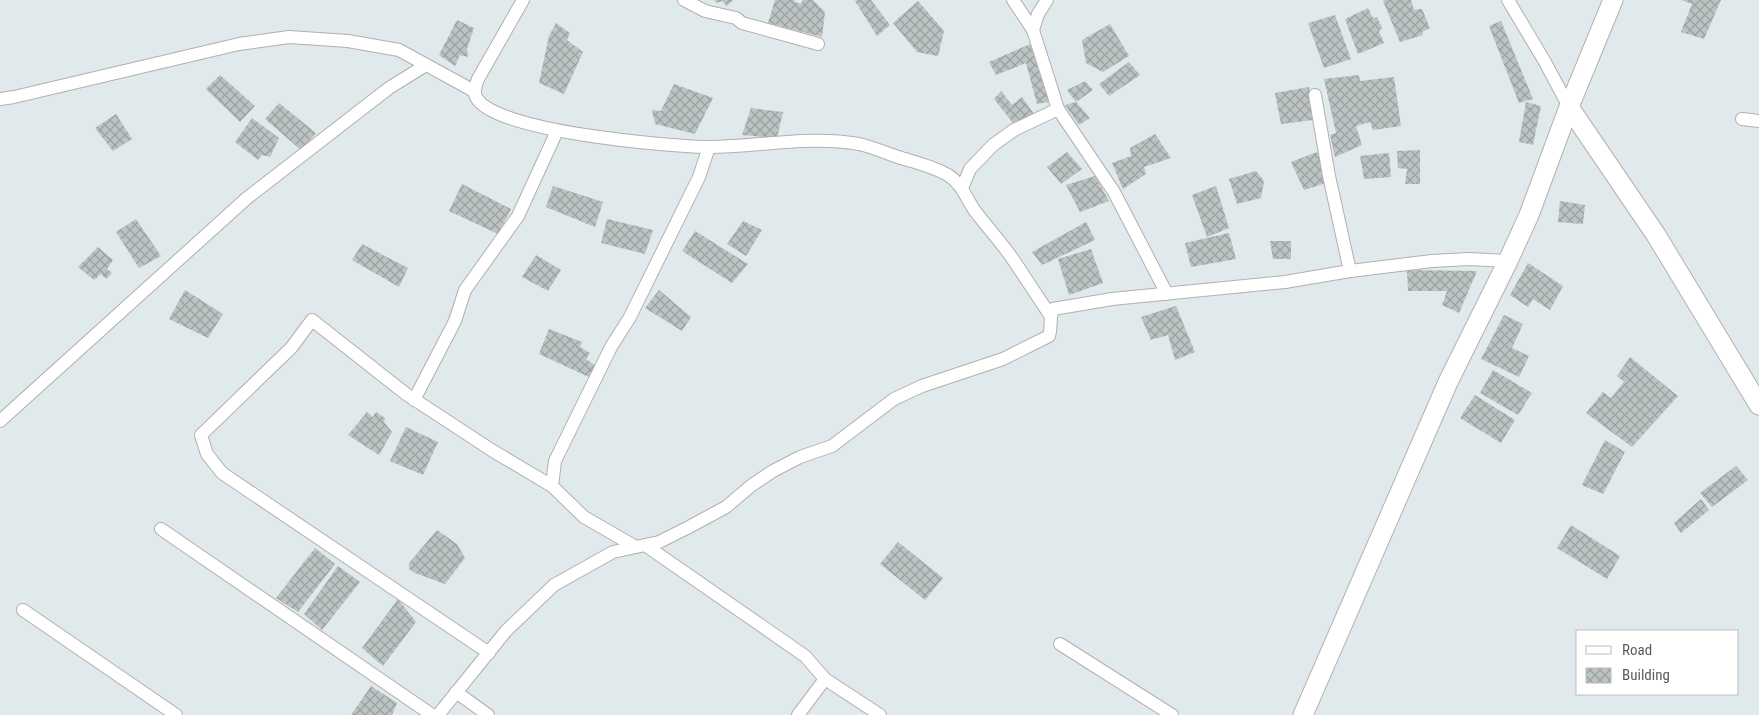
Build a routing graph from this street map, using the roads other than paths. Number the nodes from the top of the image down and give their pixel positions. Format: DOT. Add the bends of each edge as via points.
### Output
graph roads {
  1 [pos="523,0"];
  2 [pos="684,0"];
  3 [pos="1013,0"];
  4 [pos="1047,0"];
  5 [pos="1508,0"];
  6 [pos="1613,0"];
  7 [pos="1033,30"];
  8 [pos="818,44"];
  9 [pos="426,65"];
  10 [pos="474,92"];
  11 [pos="1315,95"];
  12 [pos="0,99"];
  13 [pos="1569,107"];
  14 [pos="1058,109"];
  15 [pos="1742,119"];
  16 [pos="1759,121"];
  17 [pos="557,131"];
  18 [pos="709,147"];
  19 [pos="962,188"];
  20 [pos="1508,261"];
  21 [pos="1350,271"];
  22 [pos="1167,294"];
  23 [pos="1050,315"];
  24 [pos="414,400"];
  25 [pos="1759,405"];
  26 [pos="0,421"];
  27 [pos="552,486"];
  28 [pos="161,530"];
  29 [pos="641,546"];
  30 [pos="23,610"];
  31 [pos="1060,644"];
  32 [pos="489,653"];
  33 [pos="825,679"];
  34 [pos="456,692"];
  35 [pos="176,715"];
  36 [pos="432,715"];
  37 [pos="438,715"];
  38 [pos="488,715"];
  39 [pos="798,715"];
  40 [pos="880,715"];
  41 [pos="1172,715"];
  42 [pos="1304,715"];
  1 -- 10 [label="street" via="478,79"];
  2 -- 8 [label="street" via="705,11"];
  3 -- 7 [label="street"];
  4 -- 7 [label="street"];
  5 -- 13 [label="street"];
  6 -- 13 [label="street"];
  7 -- 14 [label="street"];
  9 -- 10 [label="street"];
  9 -- 12 [label="street" via="399,50 348,41 289,37 239,44"];
  9 -- 26 [label="street" via="389,88 247,198"];
  10 -- 17 [label="street" via="484,107"];
  11 -- 21 [label="street"];
  13 -- 20 [label="street"];
  13 -- 25 [label="street" via="1656,235"];
  14 -- 19 [label="street" via="1014,130 993,145 970,169"];
  14 -- 22 [label="street" via="1114,192"];
  15 -- 16 [label="street"];
  17 -- 18 [label="street" via="644,143"];
  17 -- 24 [label="street" via="518,216 465,290 455,321"];
  18 -- 19 [label="street" via="775,142 859,144 933,169 949,176"];
  18 -- 27 [label="street" via="699,177 630,318 611,347 558,454"];
  19 -- 23 [label="street"];
  20 -- 21 [label="street" via="1460,259"];
  20 -- 42 [label="street" via="1448,382"];
  21 -- 22 [label="street" via="1285,282"];
  22 -- 23 [label="street" via="1079,304 1053,309"];
  23 -- 29 [label="street" via="1052,327 1049,336 1003,359 922,386 894,399 832,446 773,471 726,507 659,542"];
  24 -- 27 [label="street"];
  24 -- 32 [label="street" via="312,320 291,348 202,435 207,454 222,473"];
  27 -- 29 [label="street" via="584,517"];
  28 -- 36 [label="street"];
  29 -- 32 [label="street" via="613,552 554,584 506,631"];
  29 -- 33 [label="street" via="805,656"];
  30 -- 35 [label="street"];
  31 -- 41 [label="street"];
  32 -- 34 [label="street"];
  33 -- 39 [label="street"];
  33 -- 40 [label="street"];
  34 -- 37 [label="street"];
  34 -- 38 [label="street"];
}
